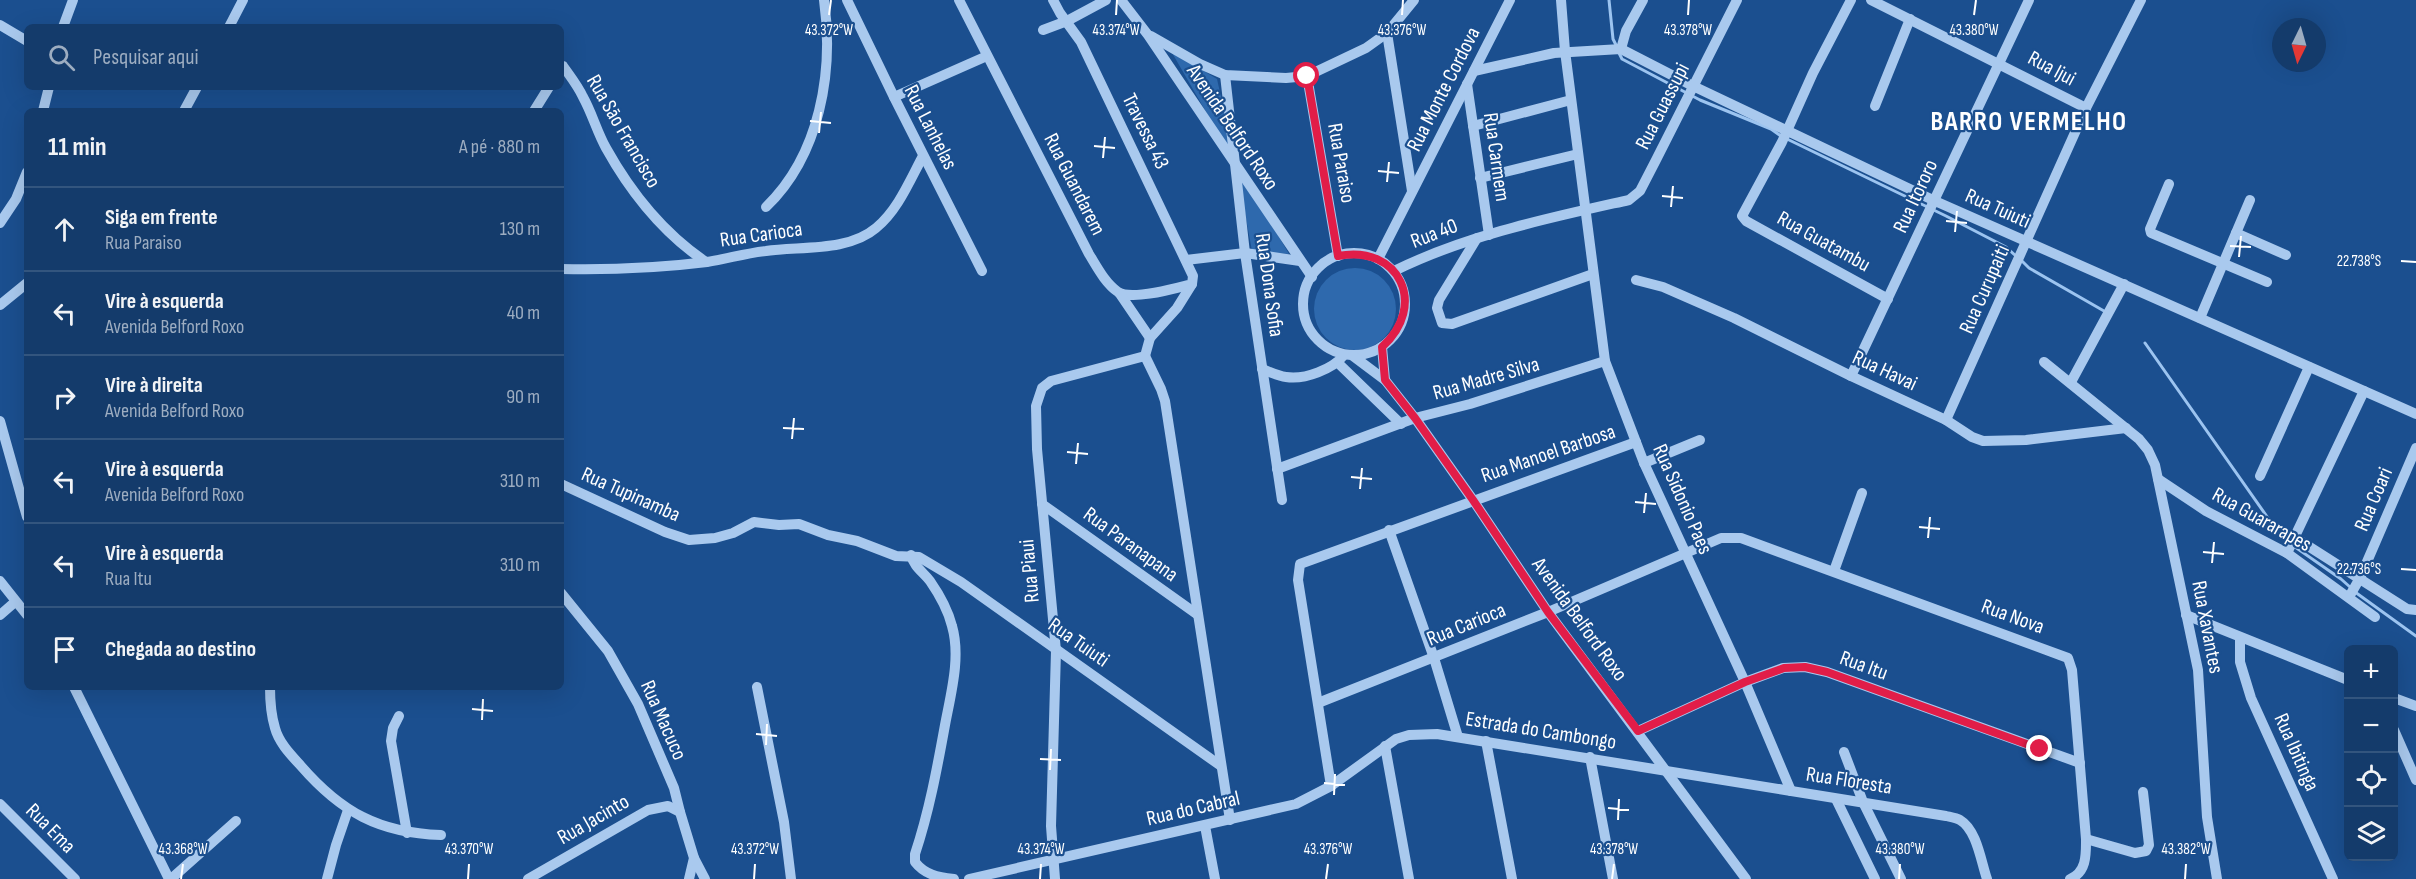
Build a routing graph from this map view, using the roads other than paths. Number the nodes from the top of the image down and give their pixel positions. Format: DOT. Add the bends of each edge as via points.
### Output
graph roads {
  1 [pos="73,0"];
  2 [pos="243,0"];
  3 [pos="824,0"];
  4 [pos="847,0"];
  5 [pos="959,0"];
  6 [pos="1053,0"];
  7 [pos="1106,0"];
  8 [pos="1121,0"];
  9 [pos="1414,0"];
  10 [pos="1510,0"];
  11 [pos="1562,0"];
  12 [pos="1643,0"];
  13 [pos="1737,0"];
  14 [pos="1851,0"];
  15 [pos="1871,0"];
  16 [pos="2029,0"];
  17 [pos="2140,0"];
  18 [pos="1910,19"];
  19 [pos="1067,21"];
  20 [pos="64,24"];
  21 [pos="231,24"];
  22 [pos="0,25"];
  23 [pos="1043,30"];
  24 [pos="1387,33"];
  25 [pos="1148,35"];
  26 [pos="24,39"];
  27 [pos="1617,49"];
  28 [pos="1565,51"];
  29 [pos="987,56"];
  30 [pos="2000,63"];
  31 [pos="564,70"];
  32 [pos="1474,71"];
  33 [pos="1225,75"];
  34 [pos="1307,76"];
  35 [pos="1467,84"];
  36 [pos="1692,89"];
  37 [pos="48,90"];
  38 [pos="195,90"];
  39 [pos="547,90"];
  40 [pos="894,97"];
  41 [pos="1571,100"];
  42 [pos="1875,106"];
  43 [pos="44,108"];
  44 [pos="186,108"];
  45 [pos="536,108"];
  46 [pos="2086,108"];
  47 [pos="1473,126"];
  48 [pos="1784,136"];
  49 [pos="1578,154"];
  50 [pos="923,156"];
  51 [pos="1237,168"];
  52 [pos="1480,178"];
  53 [pos="24,179"];
  54 [pos="2169,183"];
  55 [pos="1412,191"];
  56 [pos="2250,200"];
  57 [pos="1932,206"];
  58 [pos="766,207"];
  59 [pos="1586,210"];
  60 [pos="0,223"];
  61 [pos="2236,233"];
  62 [pos="1489,235"];
  63 [pos="1477,238"];
  64 [pos="2027,242"];
  65 [pos="1245,253"];
  66 [pos="2286,255"];
  67 [pos="1338,256"];
  68 [pos="1378,259"];
  69 [pos="1186,260"];
  70 [pos="1300,261"];
  71 [pos="706,262"];
  72 [pos="2223,265"];
  73 [pos="564,269"];
  74 [pos="982,271"];
  75 [pos="1394,271"];
  76 [pos="1593,274"];
  77 [pos="1312,277"];
  78 [pos="1636,280"];
  79 [pos="2267,282"];
  80 [pos="1192,284"];
  81 [pos="2124,284"];
  82 [pos="24,285"];
  83 [pos="1120,294"];
  84 [pos="1888,299"];
  85 [pos="0,305"];
  86 [pos="2200,318"];
  87 [pos="1150,338"];
  88 [pos="1382,347"];
  89 [pos="1145,356"];
  90 [pos="1345,358"];
  91 [pos="1605,361"];
  92 [pos="2044,362"];
  93 [pos="2309,367"];
  94 [pos="1262,369"];
  95 [pos="1851,376"];
  96 [pos="1385,380"];
  97 [pos="2071,382"];
  98 [pos="2364,391"];
  99 [pos="2416,414"];
  100 [pos="1415,418"];
  101 [pos="1946,420"];
  102 [pos="0,421"];
  103 [pos="1401,424"];
  104 [pos="2126,428"];
  105 [pos="1700,440"];
  106 [pos="1636,442"];
  107 [pos="2416,448"];
  108 [pos="1644,463"];
  109 [pos="1276,469"];
  110 [pos="2260,476"];
  111 [pos="2158,479"];
  112 [pos="564,485"];
  113 [pos="1862,493"];
  114 [pos="1282,500"];
  115 [pos="1473,500"];
  116 [pos="1042,504"];
  117 [pos="24,506"];
  118 [pos="754,522"];
  119 [pos="1389,530"];
  120 [pos="1728,537"];
  121 [pos="2291,544"];
  122 [pos="1685,553"];
  123 [pos="911,555"];
  124 [pos="1834,571"];
  125 [pos="0,581"];
  126 [pos="2355,588"];
  127 [pos="564,597"];
  128 [pos="15,602"];
  129 [pos="2415,610"];
  130 [pos="24,612"];
  131 [pos="1548,612"];
  132 [pos="0,615"];
  133 [pos="1198,615"];
  134 [pos="2186,615"];
  135 [pos="2375,617"];
  136 [pos="2240,638"];
  137 [pos="1056,651"];
  138 [pos="1434,658"];
  139 [pos="2344,678"];
  140 [pos="1745,682"];
  141 [pos="757,687"];
  142 [pos="76,690"];
  143 [pos="270,690"];
  144 [pos="2397,699"];
  145 [pos="1318,703"];
  146 [pos="2416,706"];
  147 [pos="399,716"];
  148 [pos="1638,731"];
  149 [pos="1409,735"];
  150 [pos="1458,737"];
  151 [pos="2398,739"];
  152 [pos="1486,741"];
  153 [pos="1385,746"];
  154 [pos="1844,752"];
  155 [pos="1590,757"];
  156 [pos="2080,763"];
  157 [pos="1221,766"];
  158 [pos="1666,770"];
  159 [pos="2416,780"];
  160 [pos="1331,786"];
  161 [pos="1791,791"];
  162 [pos="2143,792"];
  163 [pos="1836,799"];
  164 [pos="1863,802"];
  165 [pos="0,804"];
  166 [pos="348,810"];
  167 [pos="681,812"];
  168 [pos="1230,820"];
  169 [pos="236,821"];
  170 [pos="1205,826"];
  171 [pos="408,832"];
  172 [pos="441,834"];
  173 [pos="2086,839"];
  174 [pos="694,858"];
  175 [pos="1053,860"];
  176 [pos="75,879"];
  177 [pos="170,879"];
  178 [pos="327,879"];
  179 [pos="528,879"];
  180 [pos="689,879"];
  181 [pos="705,879"];
  182 [pos="791,879"];
  183 [pos="954,879"];
  184 [pos="969,879"];
  185 [pos="1056,879"];
  186 [pos="1215,879"];
  187 [pos="1409,879"];
  188 [pos="1512,879"];
  189 [pos="1613,879"];
  190 [pos="1746,879"];
  191 [pos="1875,879"];
  192 [pos="1900,879"];
  193 [pos="1987,879"];
  194 [pos="2070,879"];
  195 [pos="2217,879"];
  196 [pos="2333,879"];
  1 -- 20 [label="street"];
  2 -- 21 [label="street"];
  3 -- 58 [label="street" via="828,29 824,74 811,142 786,184"];
  4 -- 40 [label="street, Rua Lanhelas"];
  5 -- 29 [label="street, Rua Guandarem"];
  6 -- 19 [label="street, Travessa 43"];
  7 -- 19 [label="street"];
  8 -- 25 [label="street, Avenida Belford Roxo"];
  9 -- 24 [label="street"];
  10 -- 32 [label="street, Rua Monte Cordova"];
  11 -- 28 [label="street, Rua Sidonio Paes"];
  12 -- 27 [label="street"];
  13 -- 36 [label="street, Rua Guassupi"];
  14 -- 48 [label="street"];
  15 -- 18 [label="street, Rua Ijui"];
  16 -- 30 [label="street, Rua Itororo"];
  17 -- 46 [label="street, Rua Curupaiti"];
  18 -- 30 [label="street, Rua Ijui"];
  18 -- 42 [label="street"];
  19 -- 23 [label="street"];
  19 -- 69 [label="street, Travessa 43" via="1081,42"];
  22 -- 26 [label="street"];
  24 -- 34 [label="street" via="1347,59"];
  24 -- 55 [label="street"];
  25 -- 33 [label="street"];
  25 -- 51 [label="street, Avenida Belford Roxo"];
  27 -- 28 [label="street, Rua Tuiuti"];
  27 -- 36 [label="street, Rua Tuiuti"];
  28 -- 32 [label="street, Rua Tuiuti"];
  28 -- 41 [label="street, Rua Sidonio Paes"];
  29 -- 40 [label="street"];
  29 -- 83 [label="street, Rua Guandarem" via="1089,254"];
  30 -- 46 [label="street, Rua Ijui"];
  30 -- 57 [label="street, Rua Itororo"];
  31 -- 71 [label="street, Rua Sāo Francisco" via="634,192 681,245"];
  32 -- 35 [label="street, Rua Monte Cordova"];
  33 -- 34 [label="street"];
  33 -- 51 [label="street, Rua Dona Sofia"];
  34 -- 67 [label="street, Rua Paraiso"];
  35 -- 47 [label="street, Rua Carmem"];
  35 -- 55 [label="street, Rua Monte Cordova"];
  36 -- 48 [label="street, Rua Tuiuti"];
  36 -- 59 [label="street, Rua Guassupi" via="1636,196"];
  37 -- 43 [label="street"];
  38 -- 44 [label="street"];
  39 -- 45 [label="street"];
  40 -- 50 [label="street, Rua Lanhelas"];
  41 -- 47 [label="street"];
  41 -- 49 [label="street, Rua Sidonio Paes"];
  46 -- 64 [label="street, Rua Curupaiti"];
  47 -- 52 [label="street, Rua Carmem"];
  48 -- 57 [label="street, Rua Tuiuti"];
  48 -- 84 [label="street, Rua Guatambu" via="1742,216"];
  49 -- 52 [label="street"];
  49 -- 59 [label="street, Rua Sidonio Paes"];
  50 -- 71 [label="street, Rua Carioca" via="893,210 875,229 860,237 834,245 764,251"];
  50 -- 74 [label="street, Rua Lanhelas"];
  51 -- 65 [label="street, Rua Dona Sofia"];
  51 -- 70 [label="street, Avenida Belford Roxo"];
  52 -- 62 [label="street, Rua Carmem"];
  53 -- 60 [label="street"];
  54 -- 72 [label="street" via="2151,224 2151,233"];
  55 -- 68 [label="street, Rua Monte Cordova"];
  56 -- 61 [label="street"];
  57 -- 64 [label="street, Rua Tuiuti"];
  57 -- 84 [label="street, Rua Itororo"];
  59 -- 62 [label="street"];
  59 -- 76 [label="street, Rua Sidonio Paes"];
  61 -- 66 [label="street"];
  61 -- 72 [label="street"];
  62 -- 63 [label="street, Rua 40"];
  63 -- 75 [label="street, Rua 40"];
  63 -- 76 [label="street" via="1439,300 1437,308 1442,323 1452,324"];
  64 -- 81 [label="street, Rua Tuiuti"];
  64 -- 101 [label="street, Rua Curupaiti"];
  65 -- 69 [label="street"];
  65 -- 70 [label="street"];
  65 -- 94 [label="street, Rua Dona Sofia"];
  67 -- 68 [label="street" via="1358,254"];
  67 -- 77 [label="street" via="1323,264"];
  68 -- 75 [label="street"];
  69 -- 80 [label="street"];
  70 -- 77 [label="street, Avenida Belford Roxo"];
  71 -- 73 [label="street, Rua Carioca"];
  72 -- 79 [label="street"];
  72 -- 86 [label="street"];
  75 -- 88 [label="street" via="1405,297 1405,311 1401,325"];
  76 -- 91 [label="street, Rua Sidonio Paes"];
  77 -- 90 [label="street, Avenida Belford Roxo" via="1305,290 1306,320 1322,344"];
  78 -- 95 [label="street, Rua Havai" via="1697,301"];
  80 -- 83 [label="street"];
  80 -- 87 [label="street"];
  81 -- 86 [label="street, Rua Tuiuti"];
  81 -- 97 [label="street"];
  82 -- 85 [label="street"];
  83 -- 87 [label="street"];
  84 -- 95 [label="street, Rua Itororo"];
  86 -- 93 [label="street, Rua Tuiuti"];
  87 -- 89 [label="street"];
  88 -- 90 [label="street"];
  88 -- 96 [label="street"];
  89 -- 116 [label="street, Rua Piaui" via="1051,381 1042,388 1036,406"];
  89 -- 133 [label="street" via="1165,401"];
  90 -- 94 [label="street" via="1287,378"];
  90 -- 96 [label="street, Avenida Belford Roxo"];
  90 -- 103 [label="street"];
  91 -- 100 [label="street, Rua Madre Silva"];
  91 -- 106 [label="street, Rua Sidonio Paes"];
  92 -- 97 [label="street, Rua Xavantes"];
  93 -- 98 [label="street, Rua Tuiuti"];
  93 -- 110 [label="street"];
  94 -- 109 [label="street, Rua Dona Sofia"];
  95 -- 101 [label="street, Rua Havai"];
  96 -- 100 [label="street, Avenida Belford Roxo"];
  97 -- 104 [label="street, Rua Xavantes"];
  98 -- 99 [label="street, Rua Tuiuti"];
  98 -- 121 [label="street"];
  100 -- 103 [label="street, Rua Madre Silva"];
  100 -- 115 [label="street, Avenida Belford Roxo"];
  101 -- 104 [label="street, Rua Havai" via="1972,437 2001,442"];
  102 -- 117 [label="street"];
  103 -- 109 [label="street, Rua Madre Silva"];
  104 -- 111 [label="street, Rua Xavantes" via="2148,450"];
  105 -- 108 [label="street"];
  106 -- 108 [label="street, Rua Sidonio Paes"];
  106 -- 115 [label="street, Rua Manoel Barbosa"];
  107 -- 126 [label="street, Rua Coari"];
  108 -- 122 [label="street, Rua Sidonio Paes"];
  109 -- 114 [label="street, Rua Dona Sofia"];
  111 -- 121 [label="street, Rua Guararapes" via="2206,511"];
  111 -- 134 [label="street, Rua Xavantes"];
  112 -- 118 [label="street, Rua Tupinamba" via="688,540 715,538"];
  113 -- 124 [label="street"];
  115 -- 119 [label="street, Rua Manoel Barbosa"];
  115 -- 131 [label="street, Avenida Belford Roxo"];
  116 -- 133 [label="street, Rua Paranapana"];
  116 -- 137 [label="street, Rua Piaui"];
  118 -- 123 [label="street, Rua Tuiuti" via="799,524 896,556"];
  119 -- 138 [label="street"];
  119 -- 145 [label="street" via="1302,562 1298,567"];
  120 -- 122 [label="street, Rua Carioca"];
  120 -- 124 [label="street, Rua Nova" via="1742,538"];
  121 -- 126 [label="street, Rua Guararapes"];
  121 -- 126 [label="street"];
  122 -- 131 [label="street, Rua Carioca"];
  122 -- 140 [label="street, Rua Sidonio Paes"];
  123 -- 137 [label="street, Rua Tuiuti" via="961,582"];
  123 -- 183 [label="street" via="943,603 955,637 956,654 930,807 915,862 924,872"];
  124 -- 156 [label="street, Rua Nova" via="2068,658"];
  125 -- 128 [label="street"];
  126 -- 129 [label="street"];
  126 -- 135 [label="street, Rua Guararapes"];
  127 -- 167 [label="street, Rua Macuco" via="609,651 638,704"];
  128 -- 130 [label="street"];
  128 -- 132 [label="street"];
  131 -- 138 [label="street, Rua Carioca"];
  131 -- 148 [label="street, Avenida Belford Roxo"];
  133 -- 157 [label="street"];
  134 -- 136 [label="street"];
  134 -- 195 [label="street, Rua Xavantes" via="2200,689 2207,817"];
  136 -- 139 [label="street"];
  136 -- 196 [label="street, Rua Ibitinga" via="2240,662 2251,698"];
  137 -- 157 [label="street, Rua Tuiuti"];
  137 -- 175 [label="street, Rua Piaui" via="1051,765"];
  138 -- 145 [label="street, Rua Carioca"];
  138 -- 150 [label="street"];
  140 -- 148 [label="street, Rua Itu"];
  140 -- 156 [label="street, Rua Itu" via="1784,668 1827,672"];
  140 -- 161 [label="street, Rua Sidonio Paes"];
  141 -- 182 [label="street" via="784,822"];
  142 -- 177 [label="street"];
  143 -- 166 [label="street" via="275,730 284,745 313,780"];
  144 -- 146 [label="street"];
  145 -- 160 [label="street"];
  147 -- 171 [label="street" via="392,741"];
  148 -- 158 [label="street, Avenida Belford Roxo"];
  149 -- 150 [label="street, Estrada do Cambongo"];
  149 -- 153 [label="street, Rua do Cabral"];
  150 -- 152 [label="street, Estrada do Cambongo"];
  151 -- 159 [label="street"];
  152 -- 155 [label="street, Estrada do Cambongo"];
  152 -- 188 [label="street"];
  153 -- 160 [label="street, Rua do Cabral"];
  153 -- 187 [label="street"];
  154 -- 164 [label="street"];
  155 -- 158 [label="street, Estrada do Cambongo"];
  155 -- 189 [label="street"];
  156 -- 173 [label="street, Rua Nova"];
  157 -- 168 [label="street"];
  158 -- 161 [label="street, Rua Floresta"];
  158 -- 190 [label="street, Avenida Belford Roxo"];
  160 -- 168 [label="street, Rua do Cabral" via="1296,804"];
  161 -- 163 [label="street, Rua Floresta"];
  162 -- 173 [label="street" via="2150,845 2146,851 2135,854"];
  163 -- 164 [label="street, Rua Floresta"];
  163 -- 191 [label="street"];
  164 -- 192 [label="street"];
  164 -- 193 [label="street, Rua Floresta" via="1960,820 1974,838"];
  165 -- 176 [label="street, Rua Ema"];
  166 -- 171 [label="street" via="380,825"];
  166 -- 178 [label="street"];
  167 -- 174 [label="street, Rua Macuco"];
  167 -- 179 [label="street, Rua Jacinto" via="668,806 648,810"];
  168 -- 170 [label="street, Rua do Cabral"];
  169 -- 177 [label="street"];
  170 -- 175 [label="street, Rua do Cabral"];
  170 -- 186 [label="street"];
  171 -- 172 [label="street"];
  173 -- 194 [label="street, Rua Nova" via="2083,867"];
  174 -- 180 [label="street, Rua Macuco"];
  174 -- 181 [label="street"];
  175 -- 184 [label="street, Rua do Cabral"];
  175 -- 185 [label="street, Rua Piaui"];
}
